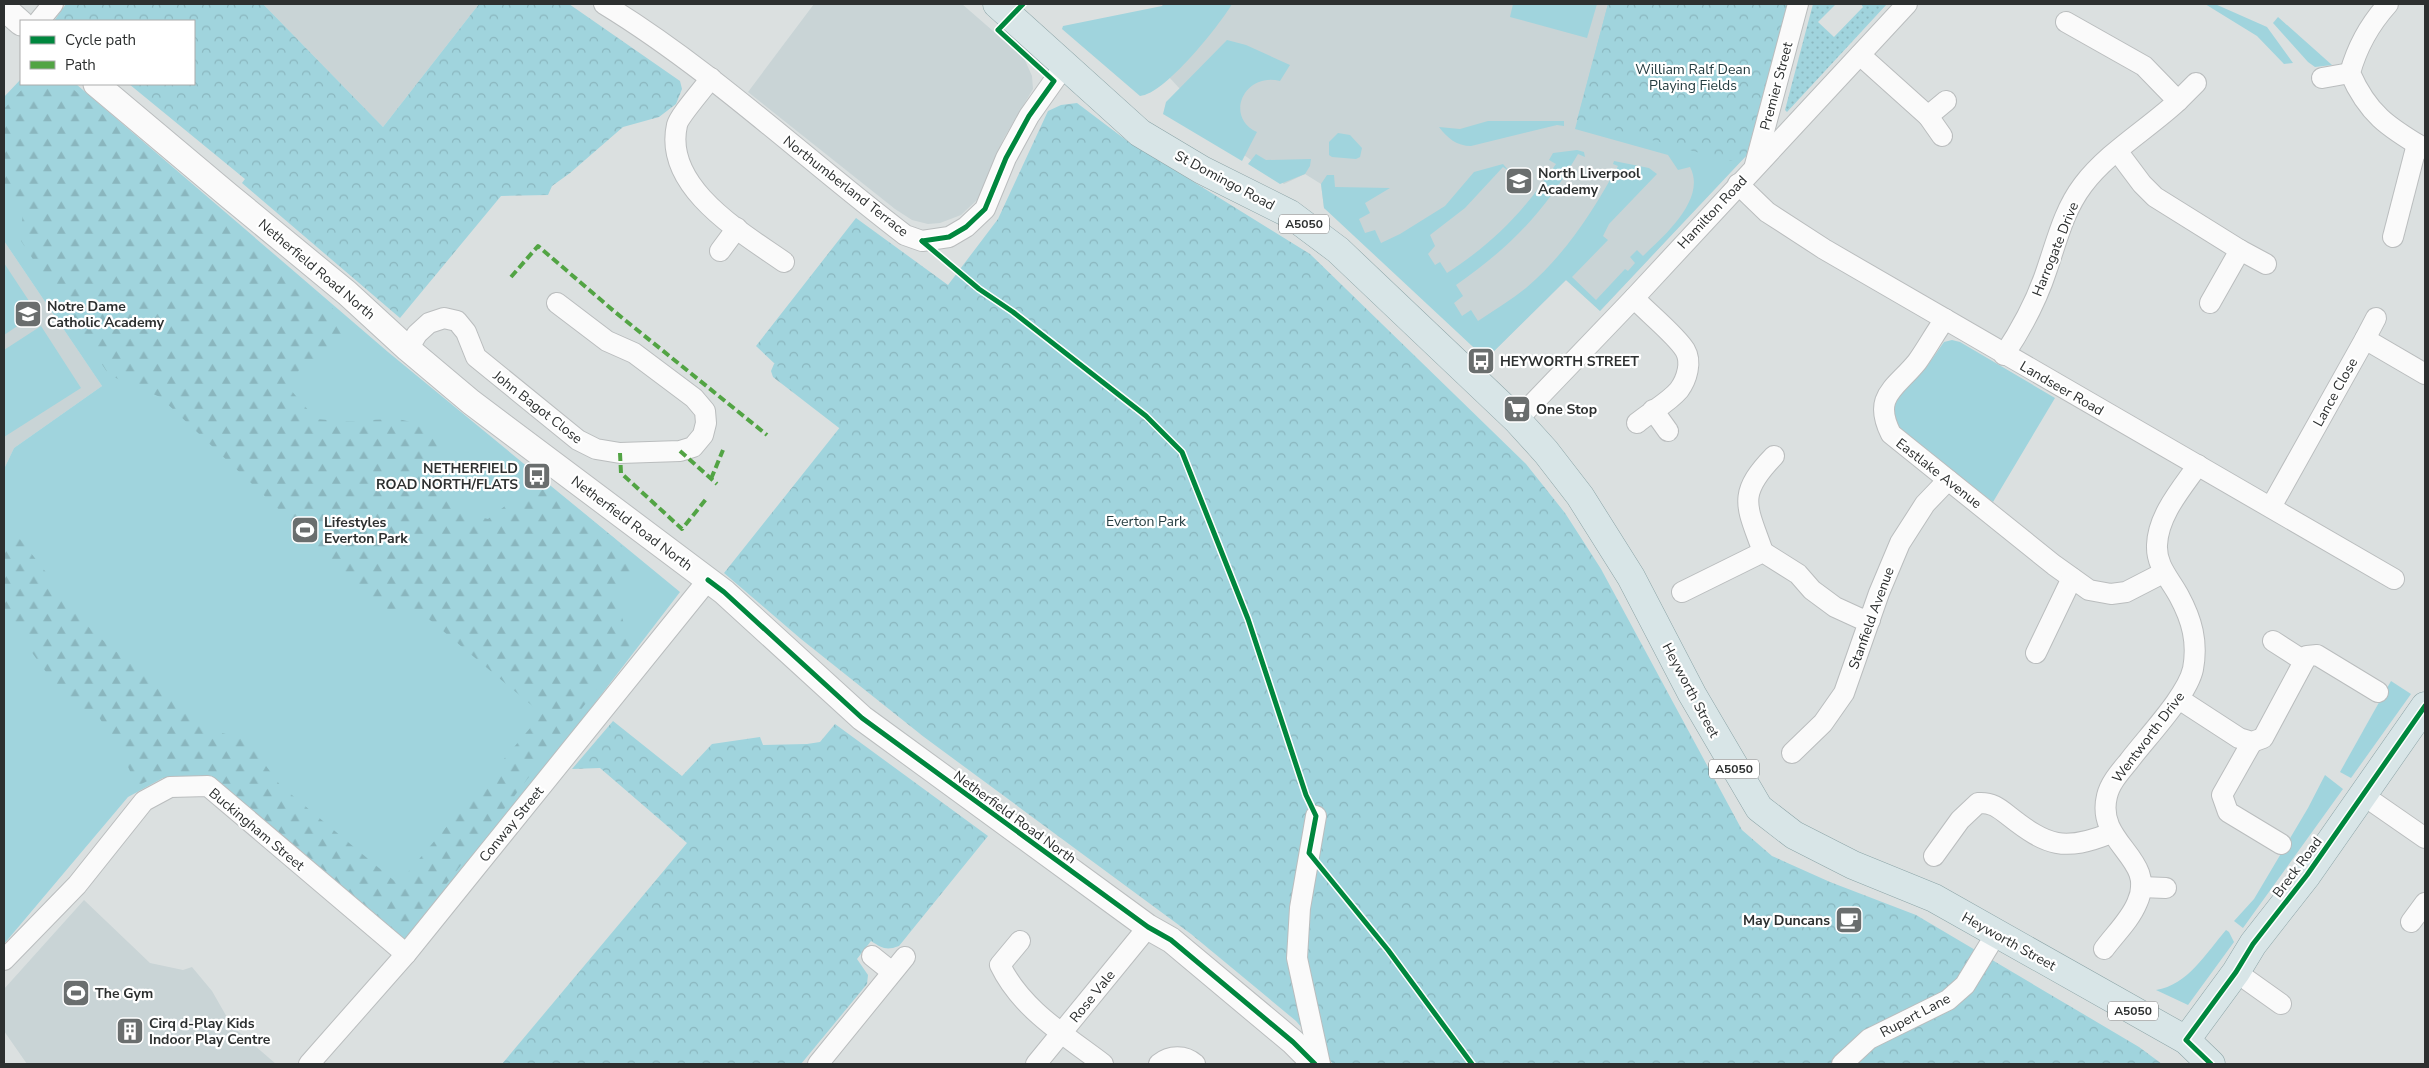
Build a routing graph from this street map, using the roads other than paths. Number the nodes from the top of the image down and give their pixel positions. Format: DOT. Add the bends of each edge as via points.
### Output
graph roads {
  1 [pos="53,4"];
  2 [pos="604,4"];
  3 [pos="997,4"];
  4 [pos="1798,4"];
  5 [pos="1907,4"];
  6 [pos="2388,4"];
  7 [pos="4,8"];
  8 [pos="40,20"];
  9 [pos="20,22"];
  10 [pos="2066,22"];
  11 [pos="1860,54"];
  12 [pos="1065,65"];
  13 [pos="2350,73"];
  14 [pos="711,78"];
  15 [pos="2322,78"];
  16 [pos="2196,83"];
  17 [pos="97,85"];
  18 [pos="1946,101"];
  19 [pos="2178,102"];
  20 [pos="1928,116"];
  21 [pos="1942,136"];
  22 [pos="2421,146"];
  23 [pos="2118,152"];
  24 [pos="1754,167"];
  25 [pos="1738,184"];
  26 [pos="736,228"];
  27 [pos="2393,238"];
  28 [pos="2240,250"];
  29 [pos="720,251"];
  30 [pos="784,262"];
  31 [pos="2266,264"];
  32 [pos="1634,298"];
  33 [pos="557,303"];
  34 [pos="2210,303"];
  35 [pos="2376,318"];
  36 [pos="1944,319"];
  37 [pos="2364,339"];
  38 [pos="408,349"];
  39 [pos="2004,354"];
  40 [pos="2425,374"];
  41 [pos="1653,410"];
  42 [pos="1516,420"];
  43 [pos="1637,423"];
  44 [pos="1668,431"];
  45 [pos="1774,456"];
  46 [pos="2198,465"];
  47 [pos="1948,480"];
  48 [pos="2271,507"];
  49 [pos="1763,552"];
  50 [pos="2163,573"];
  51 [pos="2072,578"];
  52 [pos="2394,579"];
  53 [pos="708,580"];
  54 [pos="1682,592"];
  55 [pos="1870,620"];
  56 [pos="2273,640"];
  57 [pos="2036,653"];
  58 [pos="2304,661"];
  59 [pos="2378,692"];
  60 [pos="2179,699"];
  61 [pos="2425,706"];
  62 [pos="2252,742"];
  63 [pos="1792,753"];
  64 [pos="2363,795"];
  65 [pos="1316,816"];
  66 [pos="2111,833"];
  67 [pos="2425,838"];
  68 [pos="2281,844"];
  69 [pos="1934,856"];
  70 [pos="2141,887"];
  71 [pos="2166,888"];
  72 [pos="2425,903"];
  73 [pos="2411,922"];
  74 [pos="1148,927"];
  75 [pos="1996,934"];
  76 [pos="1020,941"];
  77 [pos="2104,949"];
  78 [pos="406,954"];
  79 [pos="872,956"];
  80 [pos="4,960"];
  81 [pos="2236,972"];
  82 [pos="2281,1004"];
  83 [pos="1062,1033"];
  84 [pos="2186,1040"];
  85 [pos="309,1064"];
  86 [pos="818,1064"];
  87 [pos="1036,1064"];
  88 [pos="1103,1064"];
  89 [pos="1159,1064"];
  90 [pos="1195,1064"];
  91 [pos="1315,1064"];
  92 [pos="1320,1064"];
  93 [pos="1842,1064"];
  94 [pos="2211,1064"];
  1 -- 8 [label="street"];
  2 -- 14 [label="street, Northumberland Terrace"];
  3 -- 12 [label="main road, St Domingo Road / A5050"];
  4 -- 24 [label="street, Premier Street"];
  5 -- 11 [label="street, Hamilton Road"];
  6 -- 13 [label="street" via="2366,35"];
  7 -- 9 [label="street"];
  10 -- 19 [label="street" via="2144,66"];
  11 -- 20 [label="street"];
  11 -- 24 [label="street, Hamilton Road"];
  12 -- 14 [label="street, Northumberland Terrace" via="1029,116 1006,158 986,209 949,237 922,242 905,235 883,218"];
  12 -- 42 [label="main road, St Domingo Road / A5050" via="1140,133 1202,170 1290,214 1338,250"];
  13 -- 15 [label="street"];
  13 -- 22 [label="street" via="2367,106 2384,122"];
  14 -- 26 [label="street" via="677,123 676,150 685,176 700,196"];
  16 -- 19 [label="street, Harrogate Drive"];
  17 -- 38 [label="street, Netherfield Road North" via="347,293"];
  18 -- 20 [label="street"];
  19 -- 23 [label="street, Harrogate Drive"];
  20 -- 21 [label="street"];
  22 -- 27 [label="street"];
  23 -- 28 [label="street" via="2155,197"];
  23 -- 39 [label="street, Harrogate Drive" via="2084,185 2070,206 2028,315"];
  24 -- 25 [label="street, Hamilton Road"];
  25 -- 32 [label="street, Hamilton Road"];
  25 -- 36 [label="street, Landseer Road" via="1767,212 1791,229"];
  26 -- 29 [label="street"];
  26 -- 30 [label="street"];
  28 -- 31 [label="street"];
  28 -- 34 [label="street"];
  32 -- 41 [label="street" via="1685,350 1688,362 1684,383"];
  32 -- 42 [label="street, Hamilton Road"];
  33 -- 38 [label="street, John Bagot Close" via="607,341 634,352 694,398 705,412 706,423 704,435 693,447 680,451 626,454 596,449 578,440 476,357 466,332 457,321 444,318 429,322"];
  35 -- 37 [label="street, Lance Close"];
  36 -- 39 [label="street, Landseer Road"];
  36 -- 47 [label="street, Eastlake Avenue" via="1917,361 1888,392 1883,411 1891,434"];
  37 -- 40 [label="street"];
  37 -- 48 [label="street, Lance Close"];
  38 -- 53 [label="street, Netherfield Road North" via="471,402"];
  39 -- 46 [label="street, Landseer Road"];
  41 -- 43 [label="street"];
  41 -- 44 [label="street"];
  42 -- 75 [label="main road, Heyworth Street / A5050" via="1580,496 1631,576 1692,694 1759,808 1794,835 1852,865 1934,898"];
  45 -- 49 [label="street" via="1754,479 1747,498 1747,507"];
  46 -- 48 [label="street, Landseer Road"];
  46 -- 50 [label="street, Wentworth Drive" via="2170,506 2159,533 2158,560"];
  47 -- 51 [label="street, Eastlake Avenue"];
  47 -- 55 [label="street, Stanfield Avenue" via="1925,504 1900,543"];
  48 -- 52 [label="street, Landseer Road"];
  49 -- 54 [label="street"];
  49 -- 55 [label="street" via="1798,574 1829,604"];
  50 -- 51 [label="street, Eastlake Avenue" via="2141,586 2111,594 2089,590"];
  50 -- 60 [label="street, Wentworth Drive" via="2187,612 2195,638 2189,683"];
  51 -- 57 [label="street"];
  53 -- 74 [label="street, Netherfield Road North" via="862,718"];
  53 -- 78 [label="street, Conway Street"];
  55 -- 63 [label="street, Stanfield Avenue" via="1844,694 1823,723"];
  56 -- 58 [label="street"];
  58 -- 59 [label="street" via="2307,656 2317,655"];
  58 -- 62 [label="street" via="2263,738"];
  60 -- 62 [label="street" via="2239,738"];
  60 -- 66 [label="street, Wentworth Drive" via="2112,784 2105,809"];
  61 -- 64 [label="main road, Breck Road"];
  62 -- 68 [label="street" via="2222,795 2224,803 2228,812"];
  64 -- 67 [label="street"];
  64 -- 81 [label="main road, Breck Road" via="2253,944"];
  65 -- 92 [label="street" via="1300,908 1297,958"];
  66 -- 69 [label="street" via="2075,844 2049,842 2029,832 1994,805 1978,803 1960,820"];
  66 -- 70 [label="street, Wentworth Drive" via="2136,864"];
  70 -- 71 [label="street"];
  70 -- 77 [label="street" via="2138,902"];
  72 -- 73 [label="street"];
  74 -- 83 [label="street, Rose Vale"];
  74 -- 91 [label="street, Netherfield Road North" via="1171,940"];
  75 -- 84 [label="main road, Heyworth Street / A5050"];
  75 -- 93 [label="street, Rupert Lane" via="1965,985 1948,1000 1870,1039"];
  76 -- 83 [label="street" via="1000,965 1009,985 1027,1006"];
  78 -- 80 [label="street, Buckingham Street" via="208,786 170,787 144,801 77,885"];
  78 -- 85 [label="street, Conway Street"];
  79 -- 86 [label="street" via="898,965"];
  81 -- 82 [label="street"];
  81 -- 84 [label="main road, Breck Road"];
  83 -- 87 [label="street, Rose Vale"];
  83 -- 88 [label="street"];
  84 -- 94 [label="main road"];
  89 -- 90 [label="street" via="1181,1057"];
}
